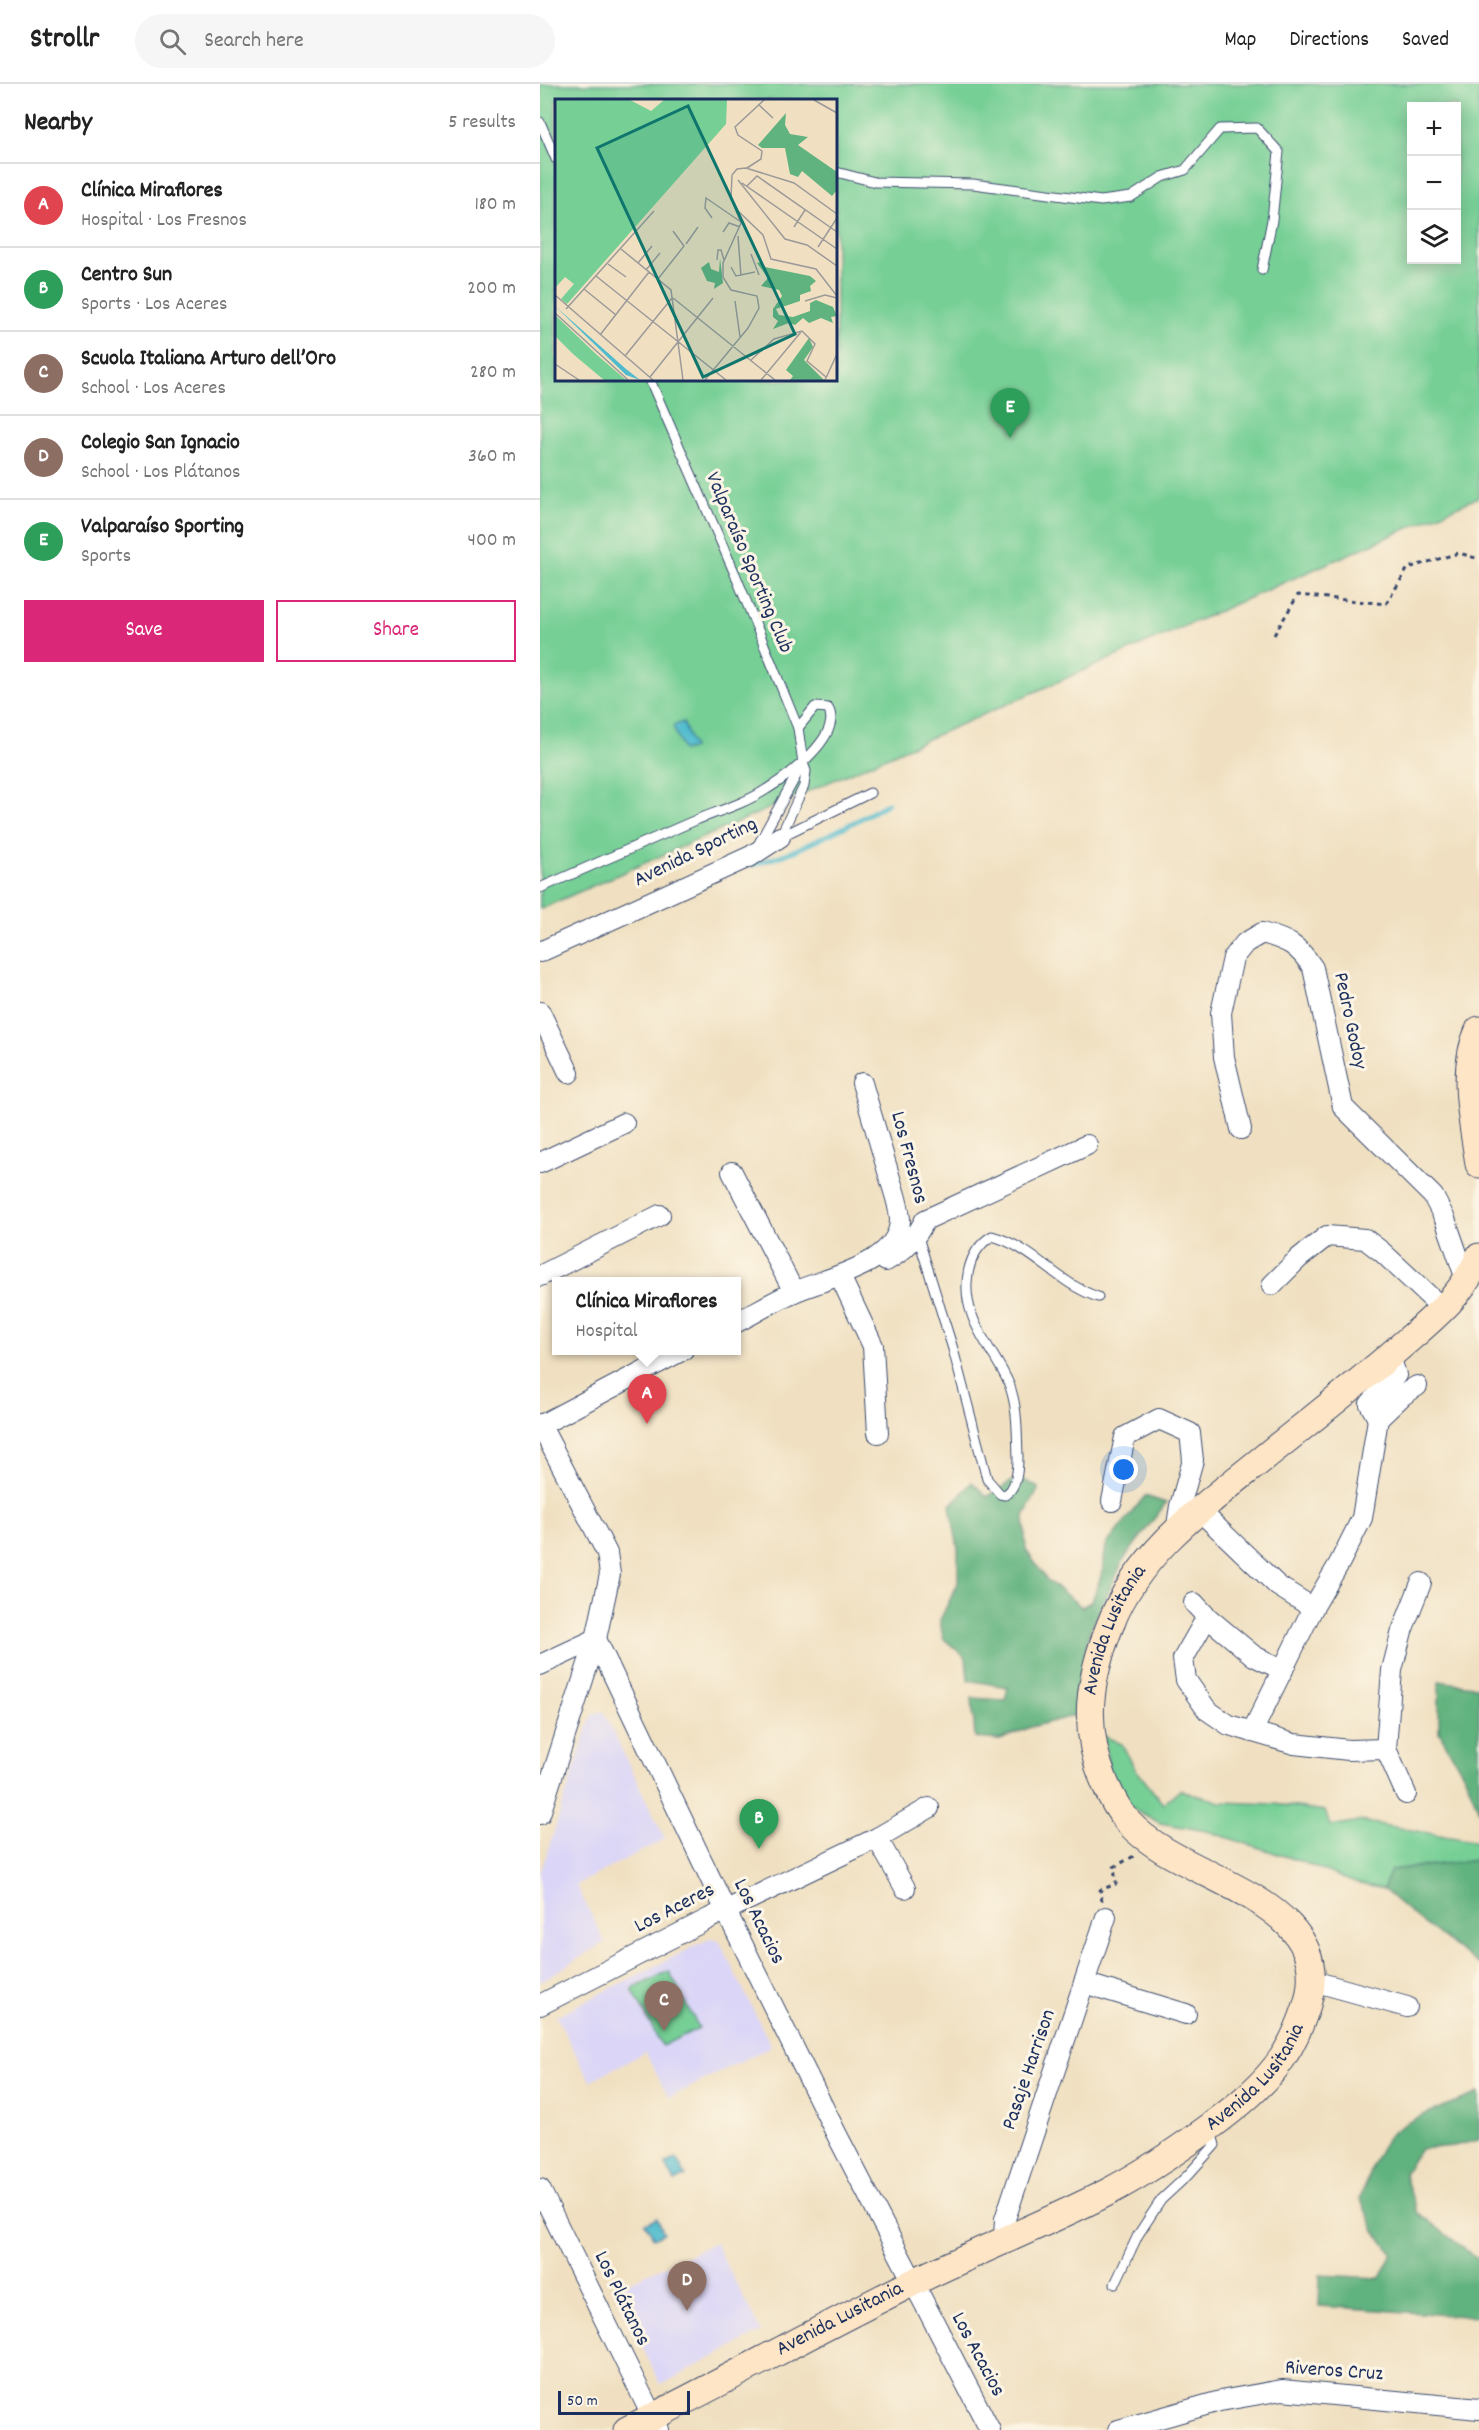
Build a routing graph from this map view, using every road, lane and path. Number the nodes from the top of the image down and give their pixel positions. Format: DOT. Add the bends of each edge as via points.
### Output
graph roads {
  1 [pos="540,122"];
  2 [pos="555,157"];
  3 [pos="837,172"];
  4 [pos="1262,270"];
  5 [pos="650,381"];
  6 [pos="1479,559"];
  7 [pos="1274,634"];
  8 [pos="798,729"];
  9 [pos="803,763"];
  10 [pos="870,793"];
  11 [pos="780,837"];
  12 [pos="751,856"];
  13 [pos="540,888"];
  14 [pos="540,952"];
  15 [pos="540,1012"];
  16 [pos="1479,1030"];
  17 [pos="568,1074"];
  18 [pos="862,1083"];
  19 [pos="624,1123"];
  20 [pos="1241,1129"];
  21 [pos="1087,1145"];
  22 [pos="1478,1150"];
  23 [pos="540,1163"];
  24 [pos="732,1172"];
  25 [pos="660,1215"];
  26 [pos="918,1237"];
  27 [pos="1479,1257"];
  28 [pos="848,1272"];
  29 [pos="540,1276"];
  30 [pos="1467,1282"];
  31 [pos="1272,1285"];
  32 [pos="794,1292"];
  33 [pos="1098,1297"];
  34 [pos="1443,1309"];
  35 [pos="741,1320"];
  36 [pos="673,1355"];
  37 [pos="1390,1356"];
  38 [pos="1417,1386"];
  39 [pos="1378,1419"];
  40 [pos="540,1425"];
  41 [pos="878,1433"];
  42 [pos="1112,1501"];
  43 [pos="1199,1510"];
  44 [pos="1176,1532"];
  45 [pos="1421,1583"];
  46 [pos="1313,1608"];
  47 [pos="596,1639"];
  48 [pos="540,1665"];
  49 [pos="1283,1670"];
  50 [pos="1252,1732"];
  51 [pos="1386,1749"];
  52 [pos="1406,1794"];
  53 [pos="929,1808"];
  54 [pos="540,1814"];
  55 [pos="1131,1826"];
  56 [pos="877,1838"];
  57 [pos="905,1888"];
  58 [pos="726,1911"];
  59 [pos="1106,1917"];
  60 [pos="1312,1981"];
  61 [pos="1084,1983"];
  62 [pos="540,2005"];
  63 [pos="1407,2007"];
  64 [pos="1186,2014"];
  65 [pos="1209,2127"];
  66 [pos="540,2189"];
  67 [pos="1004,2239"];
  68 [pos="914,2282"];
  69 [pos="1115,2284"];
  70 [pos="1479,2409"];
  71 [pos="656,2424"];
  72 [pos="627,2430"];
  73 [pos="990,2430"];
  74 [pos="1118,2430"];
  1 -- 2 [label="lane"];
  3 -- 4 [label="lane" via="875,182 974,183 1101,201 1131,197 1162,177 1185,170 1220,129 1257,128 1279,152"];
  5 -- 8 [label="lane, Valparaíso Sporting Club"];
  6 -- 7 [label="path" via="1459,553 1408,568 1386,604 1298,596"];
  8 -- 9 [label="lane, Valparaíso Sporting Club"];
  8 -- 9 [label="lane" via="815,707 828,708 832,714 825,738"];
  9 -- 11 [label="lane, Valparaíso Sporting Club" via="807,771 804,786"];
  9 -- 12 [label="lane"];
  9 -- 13 [label="lane" via="766,790"];
  10 -- 11 [label="lane, Avenida Sporting"];
  11 -- 12 [label="street, Avenida Sporting"];
  12 -- 14 [label="street, Avenida Sporting"];
  15 -- 17 [label="street"];
  16 -- 22 [label="street" via="1469,1092"];
  18 -- 28 [label="street, Los Fresnos" via="900,1219 890,1247"];
  19 -- 23 [label="street"];
  20 -- 30 [label="street, Pedro Godoy" via="1224,1057 1221,1013 1233,958 1245,943 1262,933 1286,940 1303,952 1313,968 1343,1107 1433,1196"];
  21 -- 26 [label="street" via="925,1220"];
  24 -- 32 [label="street"];
  25 -- 29 [label="street"];
  26 -- 28 [label="street" via="887,1261"];
  26 -- 33 [label="lane" via="953,1348 987,1479 1000,1494 1012,1490 1018,1467 1016,1415 1010,1386 971,1314 967,1288 973,1253 992,1236 1006,1240 1083,1292"];
  27 -- 30 [label="street, Avenida Lusitania"];
  28 -- 32 [label="street, Los Fresnos"];
  28 -- 41 [label="street" via="873,1346"];
  30 -- 34 [label="street, Avenida Lusitania"];
  31 -- 34 [label="street" via="1327,1236 1365,1239"];
  32 -- 35 [label="street, Los Fresnos"];
  34 -- 37 [label="street, Avenida Lusitania"];
  36 -- 40 [label="street"];
  37 -- 39 [label="street" via="1396,1375 1370,1404"];
  37 -- 43 [label="street, Avenida Lusitania"];
  38 -- 39 [label="street"];
  39 -- 46 [label="street" via="1362,1518"];
  40 -- 47 [label="street" via="607,1553 610,1574"];
  42 -- 44 [label="street" via="1125,1437 1159,1419 1190,1432 1193,1460"];
  43 -- 44 [label="street, Avenida Lusitania"];
  43 -- 46 [label="street" via="1278,1586"];
  44 -- 55 [label="street, Avenida Lusitania" via="1126,1592 1113,1617 1091,1699 1092,1750 1117,1808"];
  45 -- 51 [label="street" via="1392,1670"];
  46 -- 49 [label="street"];
  47 -- 48 [label="street"];
  47 -- 54 [label="street"];
  47 -- 58 [label="street, Los Acacios"];
  49 -- 50 [label="street"];
  49 -- 50 [label="street" via="1254,1656 1201,1610 1184,1659 1186,1680 1207,1710 1229,1725"];
  50 -- 51 [label="street" via="1294,1744 1349,1750"];
  51 -- 52 [label="street"];
  53 -- 56 [label="street, Los Aceres"];
  55 -- 59 [label="path" via="1136,1856 1114,1867 1116,1884 1100,1890"];
  55 -- 60 [label="street, Avenida Lusitania" via="1193,1867 1275,1912 1292,1927 1302,1944 1311,1963"];
  56 -- 57 [label="street"];
  56 -- 58 [label="street, Los Aceres"];
  58 -- 62 [label="street, Los Aceres"];
  58 -- 68 [label="street, Los Acacios"];
  59 -- 61 [label="street, Pasaje Harrison"];
  60 -- 63 [label="street"];
  60 -- 65 [label="street, Avenida Lusitania" via="1299,2027 1278,2066"];
  61 -- 64 [label="street"];
  61 -- 67 [label="street, Pasaje Harrison" via="1005,2219"];
  65 -- 67 [label="street, Avenida Lusitania" via="1174,2153 1106,2193"];
  65 -- 69 [label="lane" via="1215,2145 1161,2200 1138,2235"];
  66 -- 71 [label="street, Los Plátanos"];
  67 -- 68 [label="street, Avenida Lusitania"];
  68 -- 71 [label="street, Avenida Lusitania"];
  68 -- 73 [label="street, Los Acacios"];
  70 -- 74 [label="street, Riveros Cruz" via="1281,2390 1220,2401"];
  71 -- 72 [label="street, Avenida Lusitania"];
}
